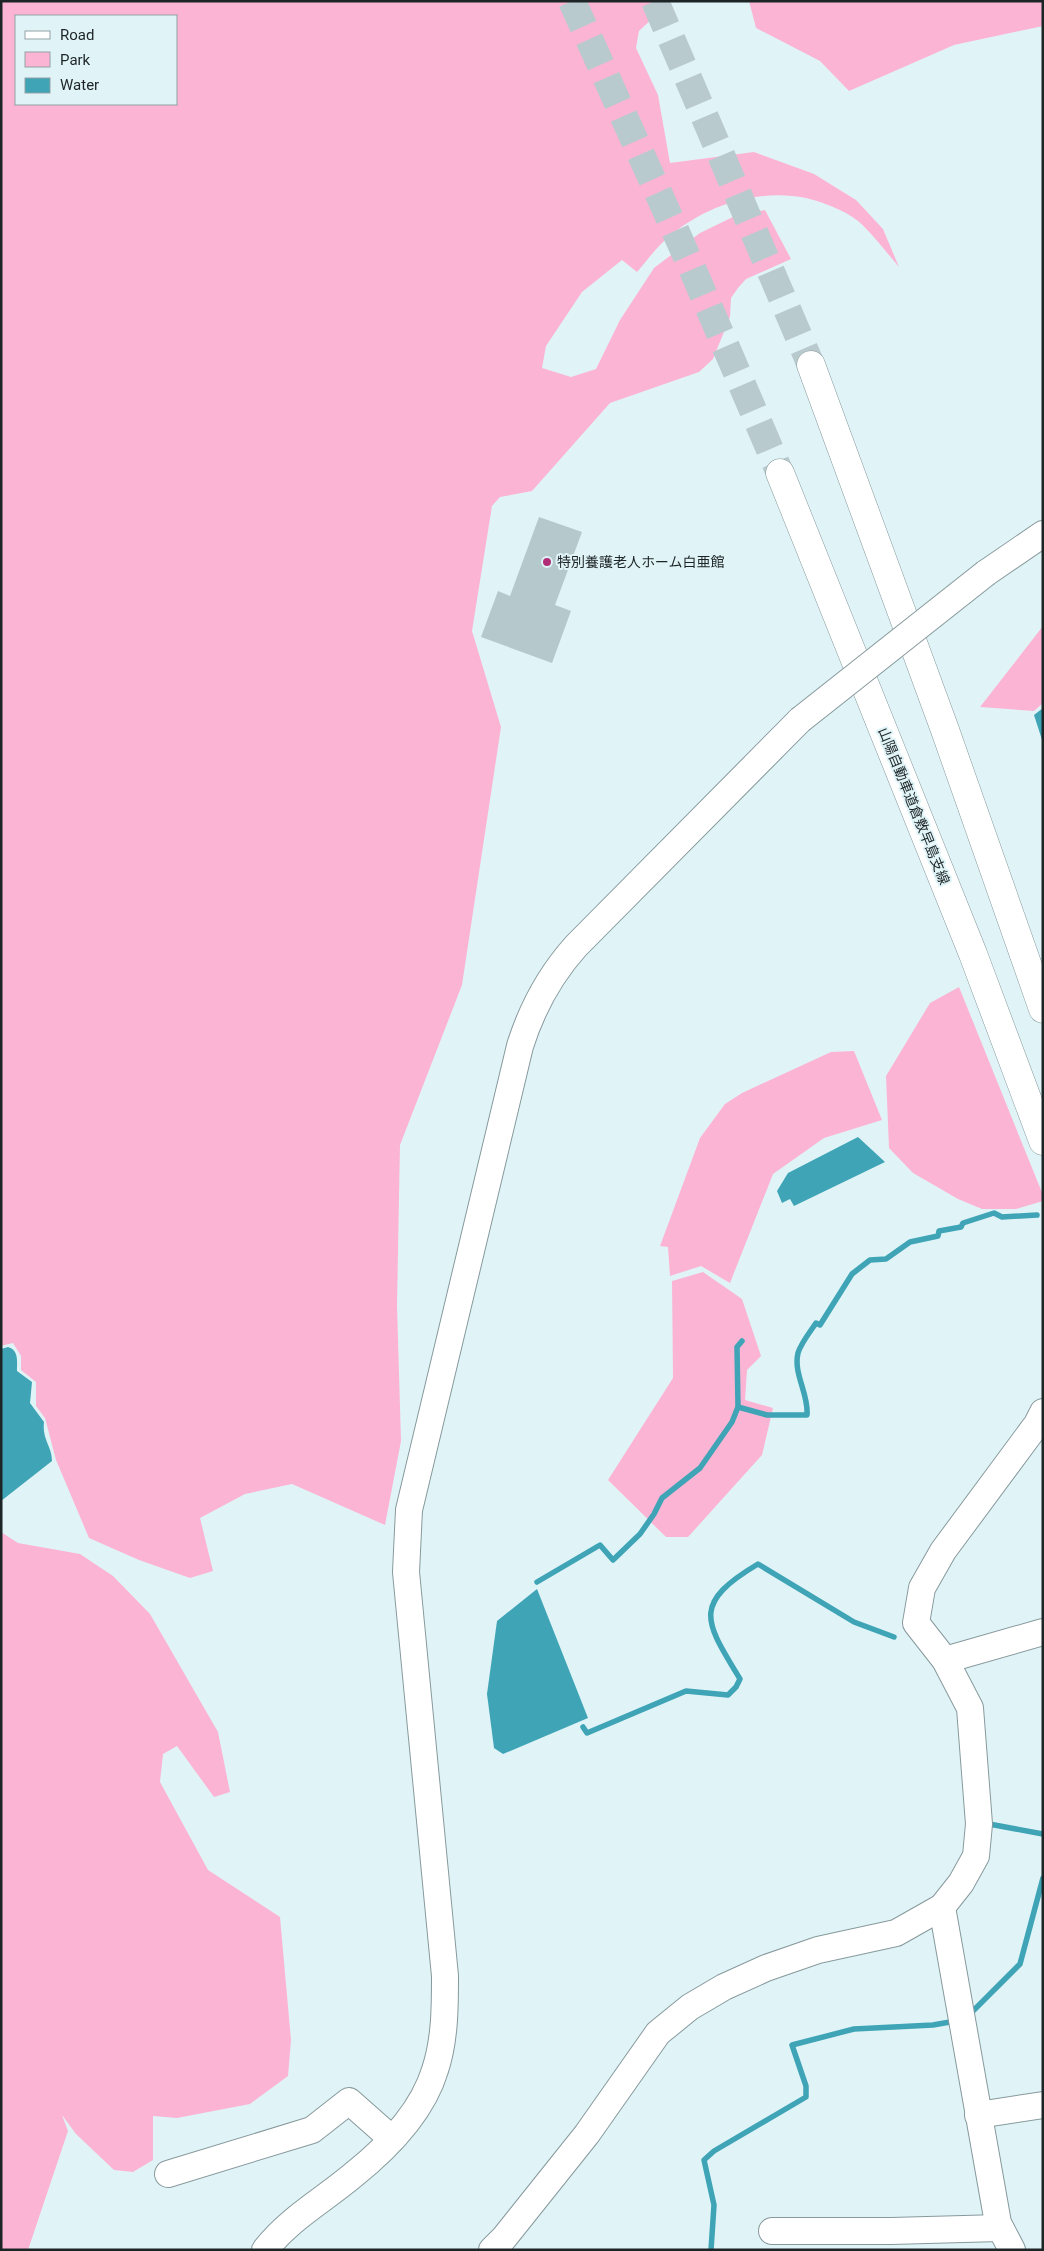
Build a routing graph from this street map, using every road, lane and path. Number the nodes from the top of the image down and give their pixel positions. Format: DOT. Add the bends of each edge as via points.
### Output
graph roads {
  1 [pos="811,365"];
  2 [pos="780,473"];
  3 [pos="1043,534"];
  4 [pos="1043,1009"];
  5 [pos="1043,1141"];
  6 [pos="1043,1412"];
  7 [pos="1043,1632"];
  8 [pos="946,1660"];
  9 [pos="942,1907"];
  10 [pos="1043,2105"];
  11 [pos="978,2115"];
  12 [pos="392,2139"];
  13 [pos="168,2174"];
  14 [pos="772,2230"];
  15 [pos="1006,2239"];
  16 [pos="506,2246"];
  17 [pos="266,2250"];
  1 -- 4 [label="highway"];
  2 -- 5 [label="highway, 山陽自動車道倉敷早島支線" via="973,954"];
  3 -- 12 [label="street, bridge" via="986,573 800,720 561,962 538,999 520,1046 409,1510 406,1572 446,1976 445,2022 435,2071 422,2098"];
  6 -- 8 [label="street" via="943,1551 922,1588 916,1622"];
  7 -- 8 [label="street"];
  8 -- 9 [label="street" via="970,1708 979,1824 976,1856 961,1884"];
  9 -- 11 [label="street"];
  9 -- 16 [label="street" via="896,1934 818,1950 766,1968 690,2007 658,2033"];
  10 -- 11 [label="street"];
  11 -- 15 [label="street"];
  12 -- 13 [label="street" via="349,2101 312,2130"];
  12 -- 17 [label="street" via="352,2176 288,2225"];
  14 -- 15 [label="street" via="891,2232"];
}
